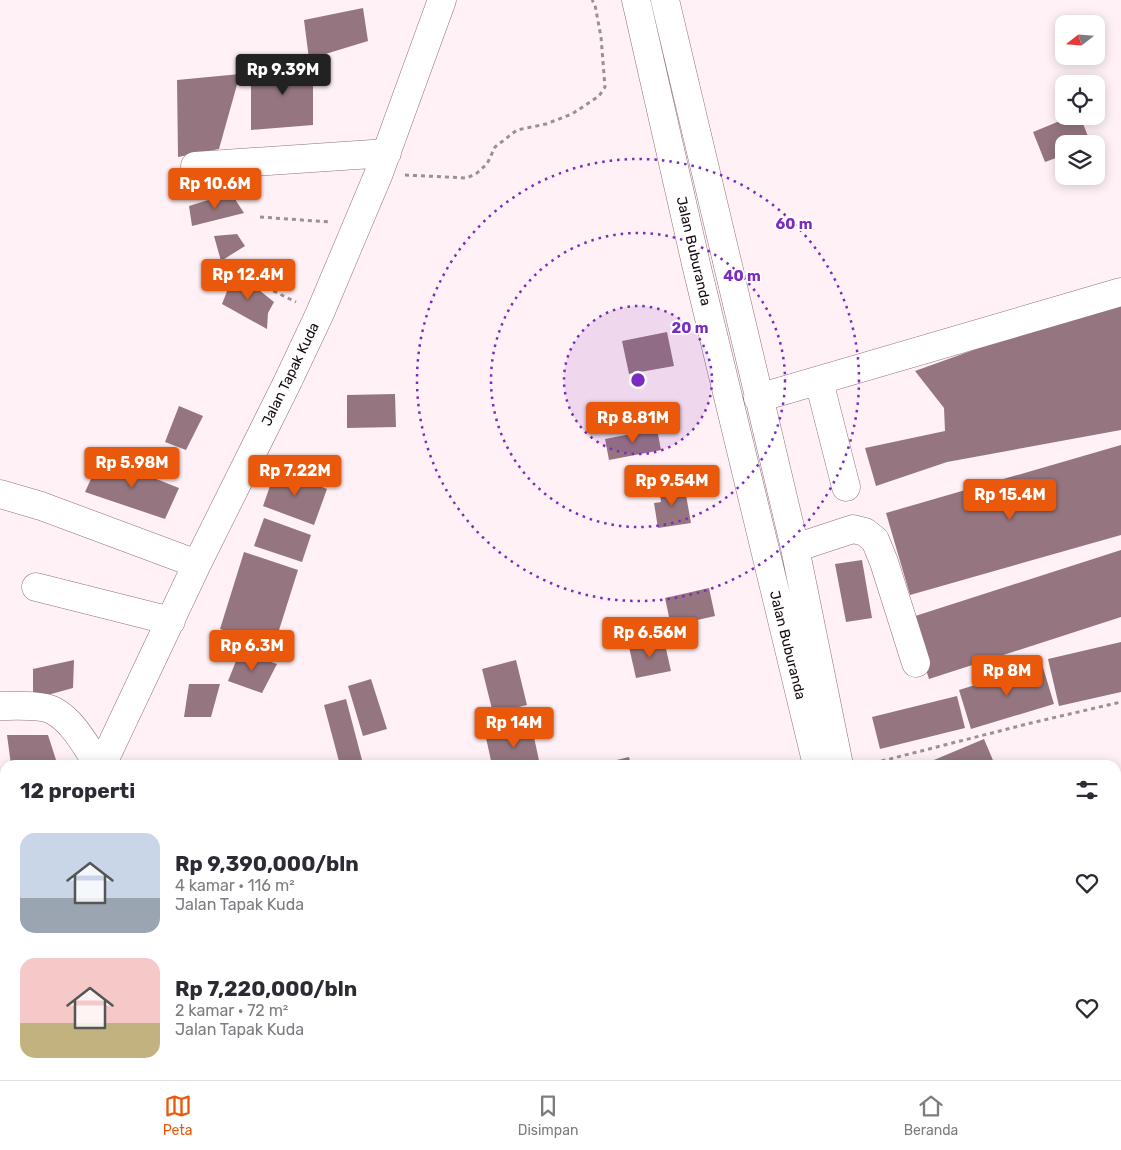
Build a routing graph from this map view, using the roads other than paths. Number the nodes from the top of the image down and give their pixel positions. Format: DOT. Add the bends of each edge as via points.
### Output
graph roads {
  1 [pos="442,0"];
  2 [pos="636,0"];
  3 [pos="665,0"];
  4 [pos="383,163"];
  5 [pos="195,166"];
  6 [pos="1121,292"];
  7 [pos="819,381"];
  8 [pos="758,398"];
  9 [pos="846,487"];
  10 [pos="0,494"];
  11 [pos="795,548"];
  12 [pos="197,564"];
  13 [pos="36,587"];
  14 [pos="170,620"];
  15 [pos="916,663"];
  16 [pos="0,706"];
  17 [pos="96,760"];
  18 [pos="102,760"];
  19 [pos="816,760"];
  20 [pos="838,760"];
  1 -- 4 [label="street, Jalan Tapak Kuda"];
  2 -- 19 [label="street, Jalan Buburanda"];
  3 -- 8 [label="street, Jalan Buburanda"];
  4 -- 5 [label="street"];
  4 -- 12 [label="street, Jalan Tapak Kuda" via="320,313"];
  6 -- 7 [label="street"];
  7 -- 8 [label="street"];
  7 -- 9 [label="street"];
  8 -- 11 [label="street, Jalan Buburanda"];
  10 -- 12 [label="street"];
  11 -- 15 [label="street" via="853,528 875,540"];
  11 -- 20 [label="street, Jalan Buburanda"];
  12 -- 14 [label="street, Jalan Tapak Kuda"];
  13 -- 14 [label="street"];
  14 -- 18 [label="street, Jalan Tapak Kuda"];
  16 -- 17 [label="street" via="42,707 54,711 75,731"];
}
